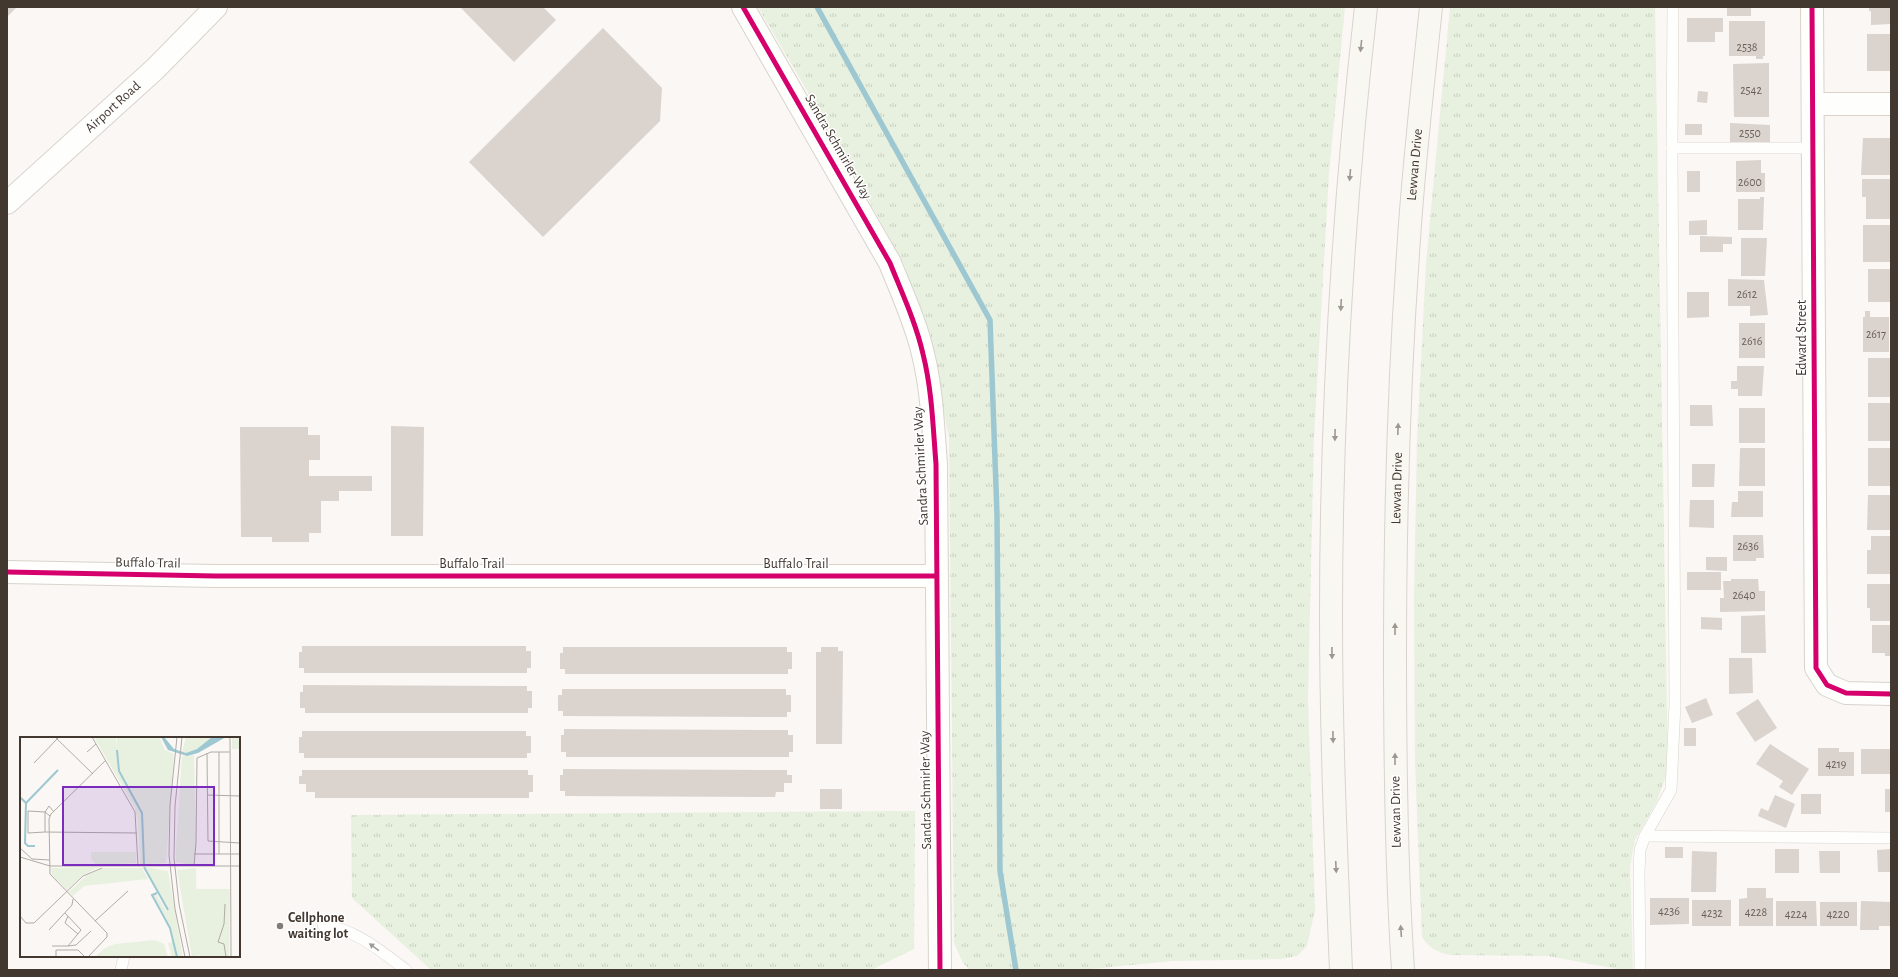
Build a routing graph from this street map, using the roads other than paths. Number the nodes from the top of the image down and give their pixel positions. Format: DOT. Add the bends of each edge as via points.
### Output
graph roads {
  1 [pos="216,7"];
  2 [pos="743,7"];
  3 [pos="1366,7"];
  4 [pos="1431,7"];
  5 [pos="1673,7"];
  6 [pos="1812,7"];
  7 [pos="1813,104"];
  8 [pos="1891,104"];
  9 [pos="1672,148"];
  10 [pos="1812,148"];
  11 [pos="7,204"];
  12 [pos="7,572"];
  13 [pos="936,576"];
  14 [pos="1891,694"];
  15 [pos="1645,836"];
  16 [pos="1891,838"];
  17 [pos="323,925"];
  18 [pos="124,957"];
  19 [pos="121,970"];
  20 [pos="406,970"];
  21 [pos="940,970"];
  22 [pos="1341,970"];
  23 [pos="1403,970"];
  24 [pos="1640,970"];
  1 -- 11 [label="street, Airport Road" via="155,68"];
  2 -- 13 [label="street, Sandra Schmirler Way" via="872,229 890,263 908,307 923,354 932,407 936,464"];
  3 -- 22 [label="main road, one-way" via="1345,230 1336,393 1331,614"];
  23 -- 4 [label="main road, Lewvan Drive, one-way" via="1395,776 1395,529 1400,374 1409,237"];
  5 -- 9 [label="lane"];
  6 -- 7 [label="street, Edward Street"];
  7 -- 8 [label="street"];
  7 -- 10 [label="street, Edward Street"];
  9 -- 10 [label="lane"];
  9 -- 15 [label="lane" via="1675,704 1670,790"];
  10 -- 14 [label="street, Edward Street" via="1816,668 1827,685 1846,694"];
  12 -- 13 [label="street, Buffalo Trail" via="215,576"];
  13 -- 21 [label="street, Sandra Schmirler Way"];
  15 -- 16 [label="lane"];
  15 -- 24 [label="lane" via="1640,850 1639,872"];
  20 -- 17 [label="lane, one-way" via="370,943 342,930"];
  18 -- 19 [label="lane"];
}
